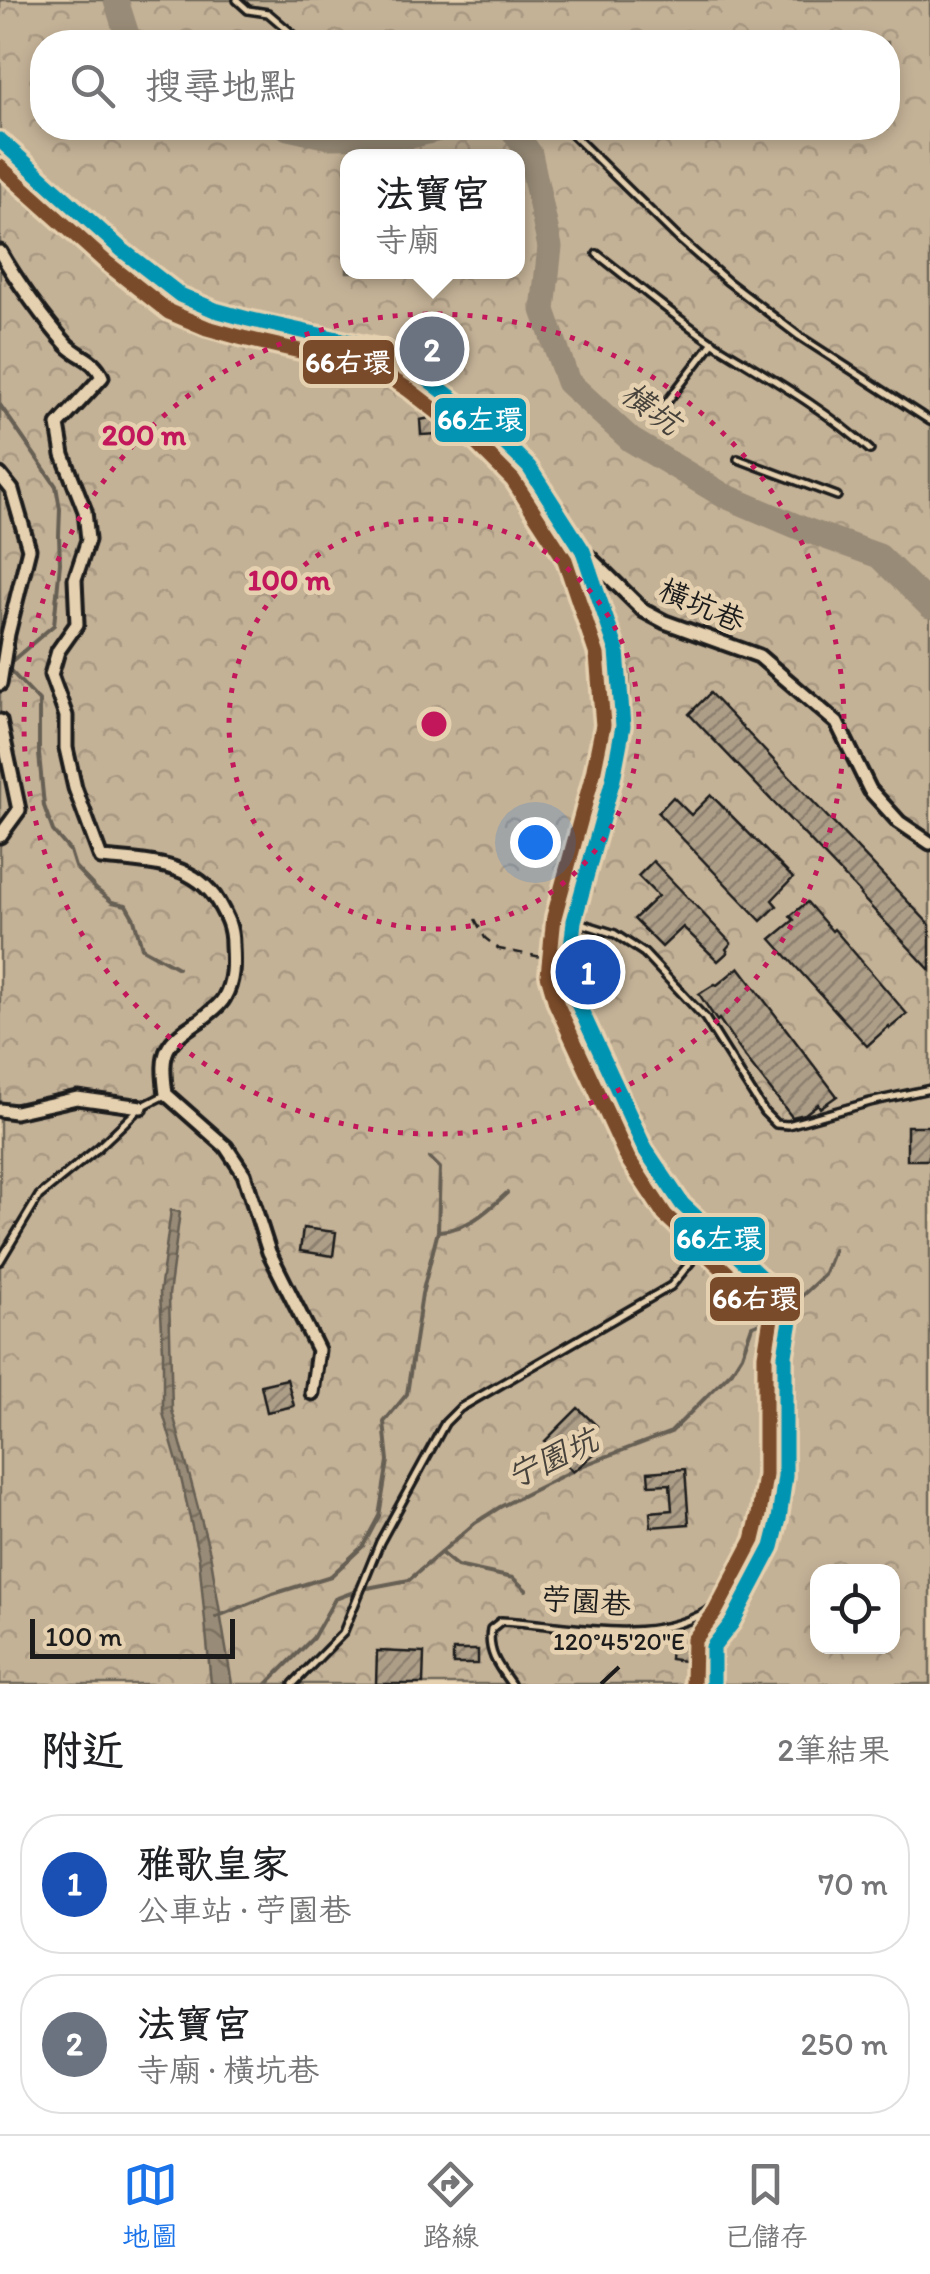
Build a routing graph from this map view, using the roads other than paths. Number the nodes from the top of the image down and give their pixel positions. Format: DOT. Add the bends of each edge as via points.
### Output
graph roads {
  1 [pos="237,0"];
  2 [pos="288,30"];
  3 [pos="0,140"];
  4 [pos="578,140"];
  5 [pos="0,252"];
  6 [pos="597,254"];
  7 [pos="713,342"];
  8 [pos="654,419"];
  9 [pos="930,421"];
  10 [pos="870,450"];
  11 [pos="738,459"];
  12 [pos="0,474"];
  13 [pos="837,496"];
  14 [pos="583,552"];
  15 [pos="0,684"];
  16 [pos="0,721"];
  17 [pos="0,836"];
  18 [pos="930,843"];
  19 [pos="574,922"];
  20 [pos="930,1090"];
  21 [pos="166,1094"];
  22 [pos="141,1107"];
  23 [pos="0,1110"];
  24 [pos="714,1234"];
  25 [pos="0,1262"];
  26 [pos="312,1394"];
  27 [pos="772,1547"];
  28 [pos="294,1684"];
  29 [pos="510,1684"];
  30 [pos="713,1684"];
  1 -- 2 [label="lane"];
  3 -- 14 [label="street, 橫坑巷" via="180,295 248,319 383,350 421,374 529,467"];
  4 -- 9 [label="lane" via="727,281"];
  5 -- 21 [label="street" via="69,347 97,365 102,378 58,426 88,540 75,578 76,624 50,675 66,716 74,788 101,858 190,874 214,894 232,926 233,974 224,1000 172,1038 163,1067"];
  6 -- 7 [label="lane"];
  7 -- 8 [label="lane"];
  7 -- 10 [label="lane"];
  11 -- 13 [label="lane"];
  12 -- 15 [label="street" via="12,490 29,549"];
  14 -- 18 [label="street, 橫坑巷" via="644,610 758,656 790,681 837,723 870,790 898,822"];
  14 -- 19 [label="street, 苧園巷" via="617,650 622,726"];
  16 -- 17 [label="street" via="19,810"];
  19 -- 20 [label="lane" via="614,934 644,953 705,1018 776,1124"];
  19 -- 24 [label="street, 苧園巷" via="568,961 574,995 645,1149 682,1204"];
  21 -- 22 [label="lane"];
  21 -- 26 [label="street" via="226,1147 244,1174 269,1252 318,1350"];
  22 -- 23 [label="street" via="77,1098"];
  22 -- 25 [label="lane" via="39,1196"];
  24 -- 27 [label="street, 苧園巷" via="784,1299 792,1315 785,1355 785,1476"];
  24 -- 28 [label="lane" via="672,1286 460,1408 445,1423 380,1542 343,1634"];
  27 -- 29 [label="lane, 苧園巷" via="704,1614 674,1624 628,1633 501,1621 488,1644"];
  27 -- 30 [label="street, 苧園巷" via="713,1647"];
}
